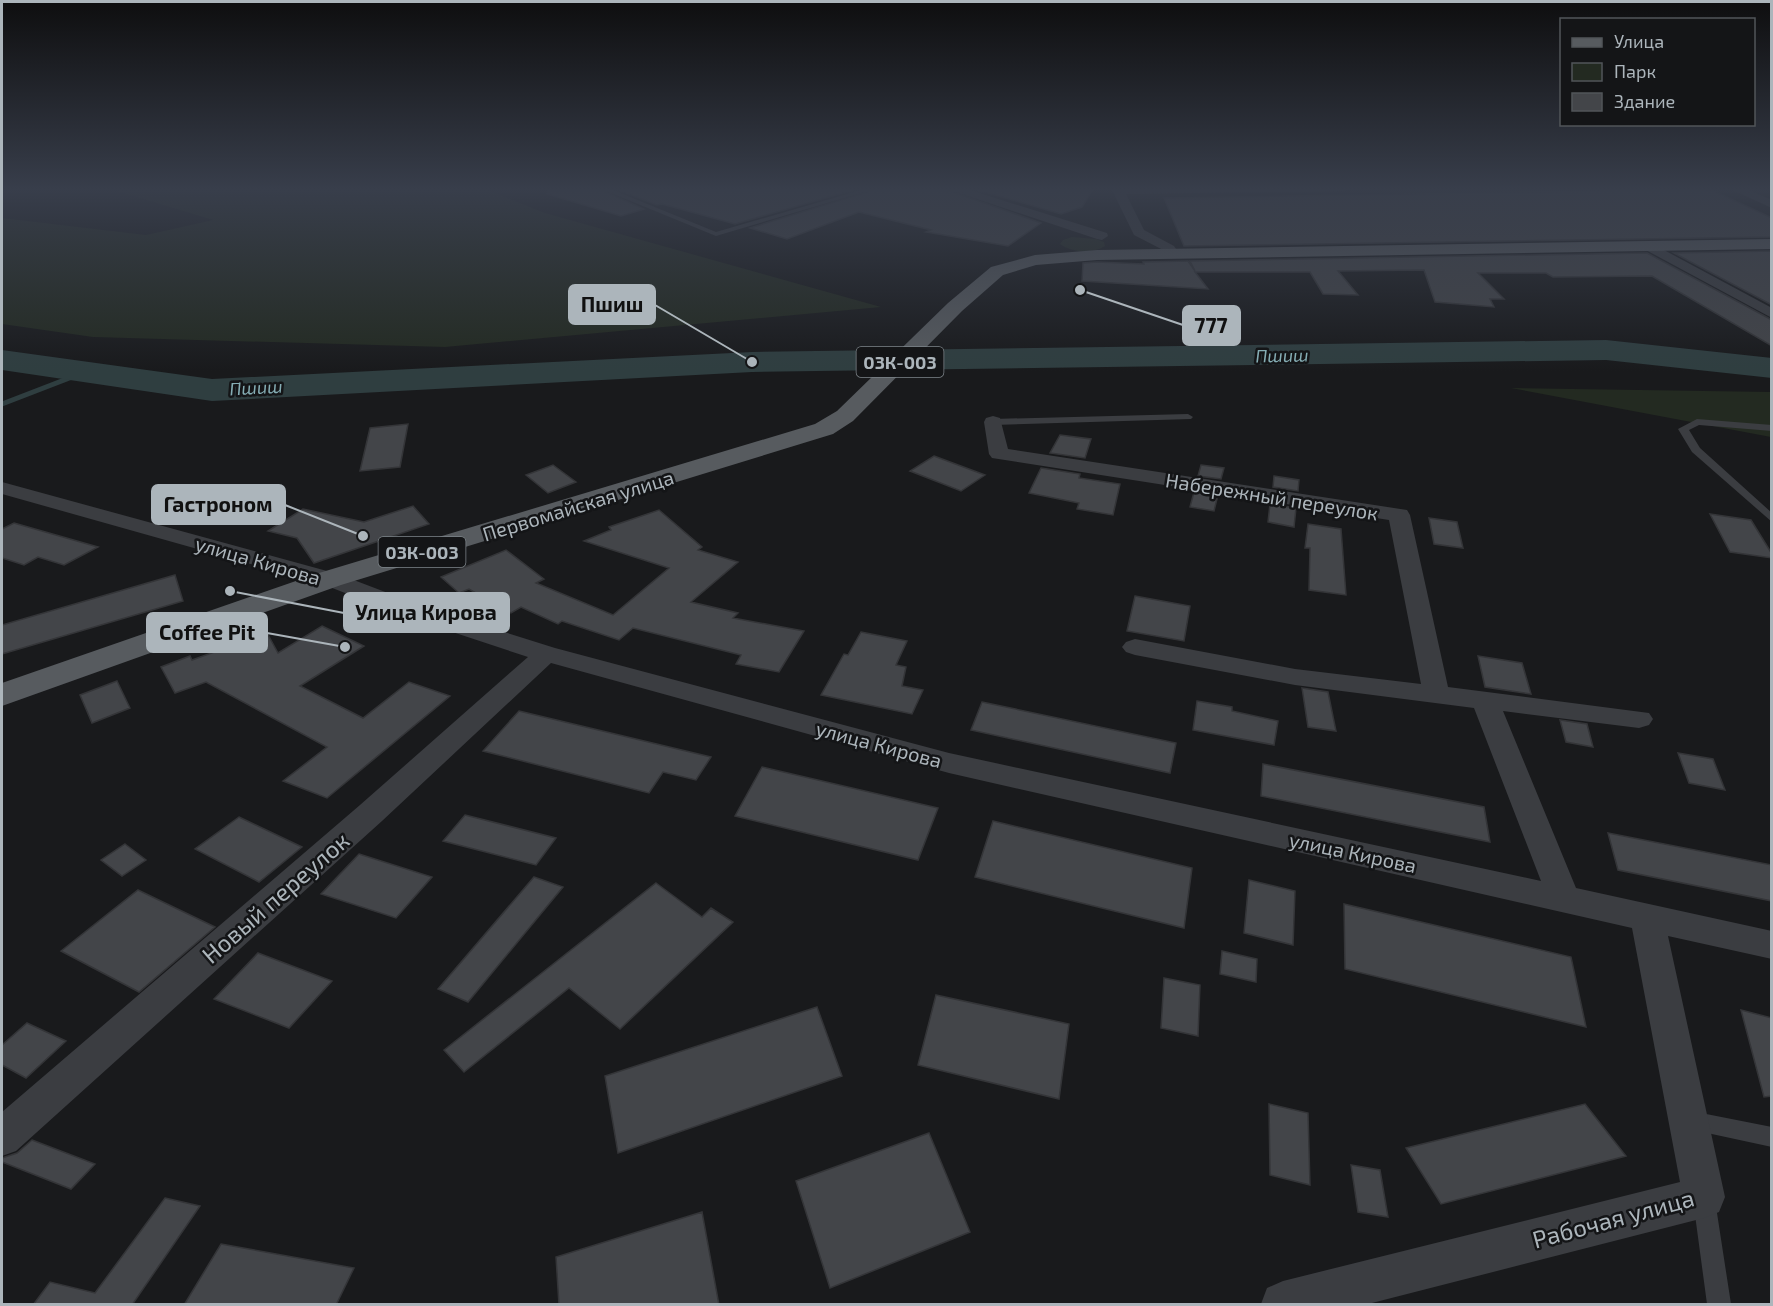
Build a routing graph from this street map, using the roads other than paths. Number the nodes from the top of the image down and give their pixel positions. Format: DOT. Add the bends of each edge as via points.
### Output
graph roads {
  1 [pos="1028,249"];
  2 [pos="1057,249"];
  3 [pos="1114,249"];
  4 [pos="1169,249"];
  5 [pos="1484,249"];
  6 [pos="1653,249"];
  7 [pos="1204,254"];
  8 [pos="1092,255"];
  9 [pos="997,271"];
  10 [pos="1772,314"];
  11 [pos="1188,417"];
  12 [pos="993,422"];
  13 [pos="1772,428"];
  14 [pos="2,488"];
  15 [pos="1772,519"];
  16 [pos="330,579"];
  17 [pos="1135,647"];
  18 [pos="546,654"];
  19 [pos="1436,693"];
  20 [pos="2,695"];
  21 [pos="1485,701"];
  22 [pos="1639,719"];
  23 [pos="1564,898"];
  24 [pos="1647,916"];
  25 [pos="1772,945"];
  26 [pos="1687,1121"];
  27 [pos="2,1137"];
  28 [pos="1772,1137"];
  29 [pos="1704,1197"];
  30 [pos="1283,1305"];
  31 [pos="1719,1305"];
  1 -- 9 [label="main road, 03К-003"];
  2 -- 8 [label="main road"];
  3 -- 8 [label="main road"];
  4 -- 7 [label="main road, 03К-003"];
  5 -- 7 [label="main road, 03К-003"];
  6 -- 10 [label="street"];
  7 -- 8 [label="main road, 03К-003"];
  8 -- 9 [label="main road, 03К-003" via="1035,260"];
  9 -- 16 [label="main road, Первомайская улица / 03К-003" via="845,416 824,429"];
  11 -- 12 [label="lane"];
  12 -- 19 [label="street, Набережный переулок" via="999,454 1399,515"];
  13 -- 15 [label="lane" via="1698,422 1683,429 1696,450"];
  14 -- 16 [label="street, улица Кирова"];
  16 -- 18 [label="street, улица Кирова" via="413,611"];
  16 -- 20 [label="main road, Первомайская улица / 03К-003"];
  17 -- 19 [label="street" via="1295,677"];
  18 -- 23 [label="street, улица Кирова" via="949,763"];
  18 -- 27 [label="street, Новый переулок"];
  19 -- 21 [label="street"];
  21 -- 22 [label="street"];
  21 -- 23 [label="street"];
  23 -- 24 [label="street, улица Кирова"];
  24 -- 25 [label="street, улица Кирова"];
  24 -- 26 [label="street, Рабочая улица"];
  26 -- 28 [label="lane"];
  26 -- 29 [label="street, Рабочая улица"];
  29 -- 30 [label="street, Рабочая улица"];
  29 -- 31 [label="lane"];
}
